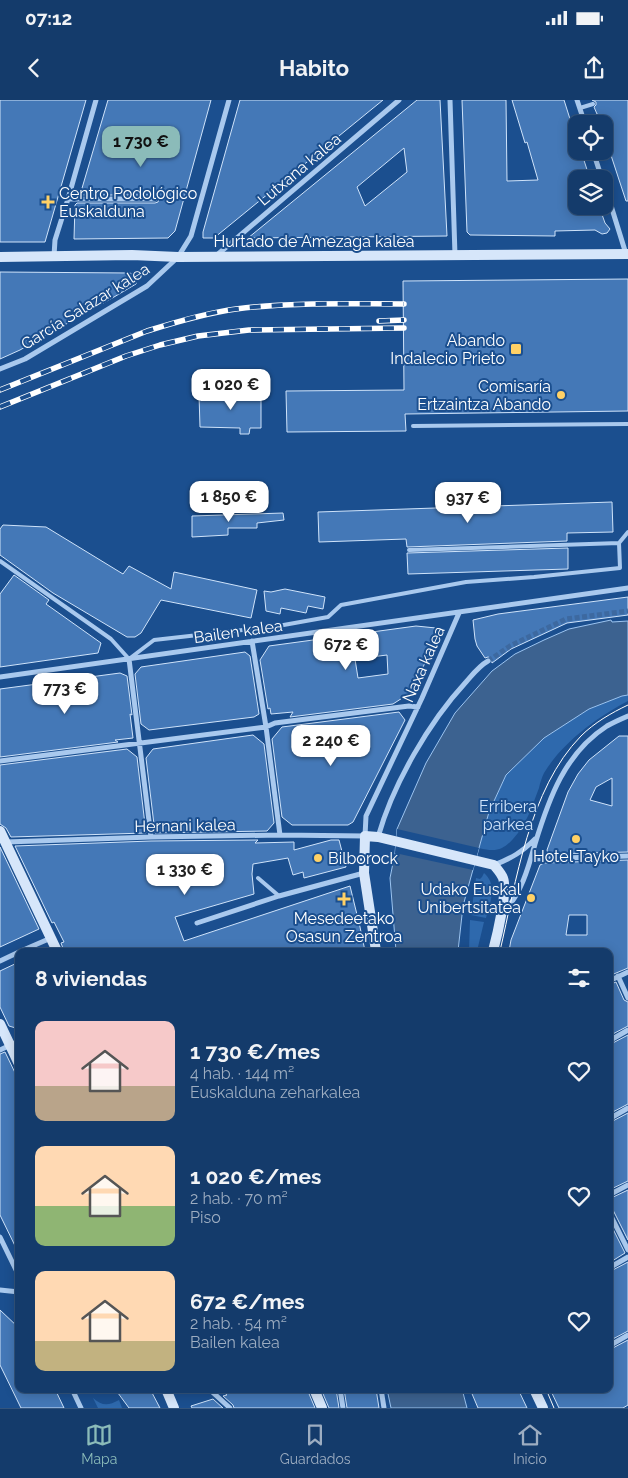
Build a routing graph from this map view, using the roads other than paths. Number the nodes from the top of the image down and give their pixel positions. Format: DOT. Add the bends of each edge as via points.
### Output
graph roads {
  1 [pos="96,100"];
  2 [pos="229,100"];
  3 [pos="399,100"];
  4 [pos="450,100"];
  5 [pos="577,100"];
  6 [pos="593,104"];
  7 [pos="580,108"];
  8 [pos="582,115"];
  9 [pos="68,199"];
  10 [pos="156,199"];
  11 [pos="613,211"];
  12 [pos="627,254"];
  13 [pos="456,255"];
  14 [pos="0,257"];
  15 [pos="54,257"];
  16 [pos="178,257"];
  17 [pos="214,257"];
  18 [pos="0,369"];
  19 [pos="628,424"];
  20 [pos="414,426"];
  21 [pos="628,532"];
  22 [pos="619,543"];
  23 [pos="409,550"];
  24 [pos="0,561"];
  25 [pos="628,588"];
  26 [pos="459,613"];
  27 [pos="252,641"];
  28 [pos="129,659"];
  29 [pos="488,661"];
  30 [pos="0,677"];
  31 [pos="418,707"];
  32 [pos="628,716"];
  33 [pos="266,727"];
  34 [pos="138,743"];
  35 [pos="0,762"];
  36 [pos="0,831"];
  37 [pos="280,835"];
  38 [pos="365,836"];
  39 [pos="537,836"];
  40 [pos="151,837"];
  41 [pos="383,838"];
  42 [pos="6,842"];
  43 [pos="628,856"];
  44 [pos="531,859"];
  45 [pos="494,865"];
  46 [pos="364,873"];
  47 [pos="258,878"];
  48 [pos="279,896"];
  49 [pos="502,915"];
  50 [pos="197,923"];
  51 [pos="51,938"];
  52 [pos="29,948"];
  53 [pos="56,948"];
  54 [pos="376,948"];
  55 [pos="494,948"];
  56 [pos="15,954"];
  57 [pos="0,961"];
  58 [pos="628,972"];
  59 [pos="618,976"];
  60 [pos="613,978"];
  61 [pos="628,998"];
  62 [pos="0,1024"];
  63 [pos="628,1030"];
  64 [pos="613,1039"];
  65 [pos="14,1043"];
  66 [pos="0,1050"];
  67 [pos="628,1108"];
  68 [pos="613,1117"];
  69 [pos="628,1185"];
  70 [pos="613,1193"];
  71 [pos="613,1220"];
  72 [pos="0,1237"];
  73 [pos="628,1250"];
  74 [pos="628,1257"];
  75 [pos="613,1266"];
  76 [pos="15,1268"];
  77 [pos="0,1290"];
  78 [pos="15,1292"];
  79 [pos="628,1335"];
  80 [pos="613,1344"];
  81 [pos="74,1393"];
  82 [pos="167,1393"];
  83 [pos="213,1393"];
  84 [pos="316,1393"];
  85 [pos="341,1393"];
  86 [pos="382,1393"];
  87 [pos="536,1393"];
  88 [pos="81,1408"];
  89 [pos="174,1408"];
  90 [pos="230,1408"];
  91 [pos="322,1408"];
  92 [pos="343,1408"];
  93 [pos="384,1408"];
  94 [pos="543,1408"];
  1 -- 9 [label="street"];
  2 -- 16 [label="street, García Salazar kalea" via="191,236"];
  3 -- 17 [label="street, Lutxana kalea"];
  4 -- 13 [label="street"];
  5 -- 7 [label="street"];
  6 -- 7 [label="lane"];
  7 -- 8 [label="street"];
  9 -- 10 [label="street"];
  9 -- 15 [label="street" via="55,240"];
  11 -- 12 [label="street"];
  12 -- 13 [label="street, Hurtado de Amezaga kalea"];
  13 -- 17 [label="street, Hurtado de Amezaga kalea"];
  14 -- 15 [label="street, Hurtado de Amezaga kalea"];
  15 -- 16 [label="street, Hurtado de Amezaga kalea"];
  16 -- 17 [label="street, Hurtado de Amezaga kalea"];
  16 -- 18 [label="street, García Salazar kalea" via="147,286 25,359"];
  19 -- 20 [label="lane"];
  21 -- 22 [label="lane"];
  22 -- 23 [label="lane"];
  22 -- 28 [label="lane" via="620,568 466,582 341,605 328,617 154,640"];
  24 -- 28 [label="lane" via="111,639"];
  25 -- 26 [label="street, Bailen kalea"];
  26 -- 27 [label="street, Bailen kalea"];
  26 -- 31 [label="street, Naxa kalea"];
  27 -- 28 [label="street, Bailen kalea"];
  27 -- 33 [label="street"];
  28 -- 30 [label="street, Bailen kalea"];
  28 -- 34 [label="street"];
  29 -- 41 [label="street" via="480,665 449,700 428,732 383,818"];
  31 -- 33 [label="street" via="275,722"];
  31 -- 38 [label="street, Naxa kalea" via="366,816"];
  32 -- 39 [label="street" via="590,740 564,770"];
  33 -- 34 [label="street"];
  33 -- 37 [label="street"];
  34 -- 35 [label="street"];
  34 -- 40 [label="street"];
  36 -- 42 [label="street"];
  37 -- 38 [label="street, Hernani kalea"];
  37 -- 40 [label="street, Hernani kalea"];
  38 -- 41 [label="street"];
  38 -- 46 [label="street"];
  39 -- 44 [label="street"];
  39 -- 45 [label="street" via="511,859"];
  40 -- 42 [label="street, Hernani kalea"];
  41 -- 45 [label="street"];
  42 -- 51 [label="street"];
  43 -- 44 [label="street"];
  44 -- 49 [label="street" via="513,902"];
  45 -- 49 [label="street" via="503,878"];
  46 -- 48 [label="street"];
  46 -- 54 [label="street"];
  47 -- 48 [label="lane"];
  48 -- 50 [label="street"];
  49 -- 55 [label="street"];
  51 -- 52 [label="street"];
  51 -- 53 [label="street"];
  56 -- 57 [label="street"];
  58 -- 59 [label="street"];
  59 -- 60 [label="street"];
  59 -- 61 [label="street"];
  62 -- 65 [label="street"];
  63 -- 64 [label="street"];
  65 -- 66 [label="street"];
  67 -- 68 [label="street"];
  69 -- 70 [label="street"];
  71 -- 73 [label="street"];
  72 -- 76 [label="street"];
  74 -- 75 [label="street"];
  77 -- 78 [label="street"];
  79 -- 80 [label="street"];
  81 -- 88 [label="street"];
  82 -- 89 [label="street"];
  83 -- 90 [label="street"];
  84 -- 91 [label="street"];
  85 -- 92 [label="street"];
  86 -- 93 [label="street"];
  87 -- 94 [label="street"];
}
